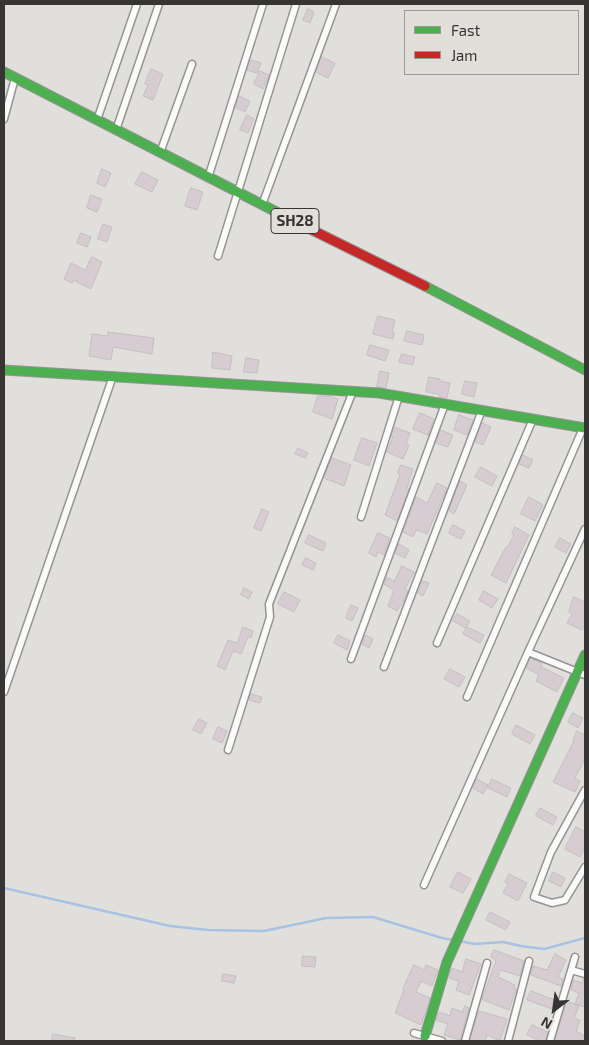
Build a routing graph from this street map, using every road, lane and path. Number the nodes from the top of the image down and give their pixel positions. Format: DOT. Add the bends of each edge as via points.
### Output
graph roads {
  1 [pos="137,4"];
  2 [pos="159,4"];
  3 [pos="264,4"];
  4 [pos="296,4"];
  5 [pos="336,4"];
  6 [pos="192,64"];
  7 [pos="4,72"];
  8 [pos="15,78"];
  9 [pos="4,119"];
  10 [pos="97,120"];
  11 [pos="116,130"];
  12 [pos="160,153"];
  13 [pos="208,178"];
  14 [pos="238,193"];
  15 [pos="262,205"];
  16 [pos="218,256"];
  17 [pos="4,370"];
  18 [pos="585,370"];
  19 [pos="113,376"];
  20 [pos="353,391"];
  21 [pos="399,396"];
  22 [pos="445,404"];
  23 [pos="482,410"];
  24 [pos="533,419"];
  25 [pos="584,428"];
  26 [pos="361,516"];
  27 [pos="585,529"];
  28 [pos="437,643"];
  29 [pos="528,652"];
  30 [pos="585,656"];
  31 [pos="351,659"];
  32 [pos="384,667"];
  33 [pos="581,674"];
  34 [pos="4,692"];
  35 [pos="467,697"];
  36 [pos="228,750"];
  37 [pos="585,790"];
  38 [pos="585,867"];
  39 [pos="424,885"];
  40 [pos="575,957"];
  41 [pos="529,961"];
  42 [pos="487,963"];
  43 [pos="571,970"];
  44 [pos="585,974"];
  45 [pos="414,1033"];
  46 [pos="425,1036"];
  47 [pos="442,1041"];
  48 [pos="465,1041"];
  49 [pos="508,1041"];
  50 [pos="550,1041"];
  1 -- 10 [label="street"];
  2 -- 11 [label="street"];
  3 -- 13 [label="street"];
  4 -- 14 [label="street"];
  5 -- 15 [label="street"];
  6 -- 12 [label="street"];
  7 -- 8 [label="street, SH28"];
  8 -- 9 [label="street"];
  8 -- 10 [label="street, SH28"];
  10 -- 11 [label="street, SH28"];
  11 -- 12 [label="street, SH28"];
  12 -- 13 [label="street, SH28"];
  13 -- 14 [label="street, SH28"];
  14 -- 15 [label="street, SH28"];
  14 -- 16 [label="street"];
  15 -- 18 [label="street, SH28"];
  17 -- 19 [label="street"];
  19 -- 20 [label="street"];
  19 -- 34 [label="street"];
  20 -- 21 [label="street"];
  20 -- 36 [label="street" via="268,604 270,617"];
  21 -- 22 [label="street"];
  21 -- 26 [label="street"];
  22 -- 23 [label="street"];
  22 -- 31 [label="street"];
  23 -- 24 [label="street"];
  23 -- 32 [label="street"];
  24 -- 25 [label="street"];
  24 -- 28 [label="street"];
  25 -- 35 [label="street"];
  27 -- 29 [label="street"];
  29 -- 33 [label="street"];
  29 -- 39 [label="street"];
  30 -- 33 [label="street"];
  33 -- 46 [label="street" via="456,941"];
  37 -- 38 [label="street" via="551,852 534,897 552,903 565,900"];
  40 -- 43 [label="street"];
  41 -- 49 [label="street"];
  42 -- 48 [label="street"];
  43 -- 44 [label="street"];
  43 -- 50 [label="street"];
  45 -- 46 [label="street"];
  46 -- 47 [label="street"];
}
